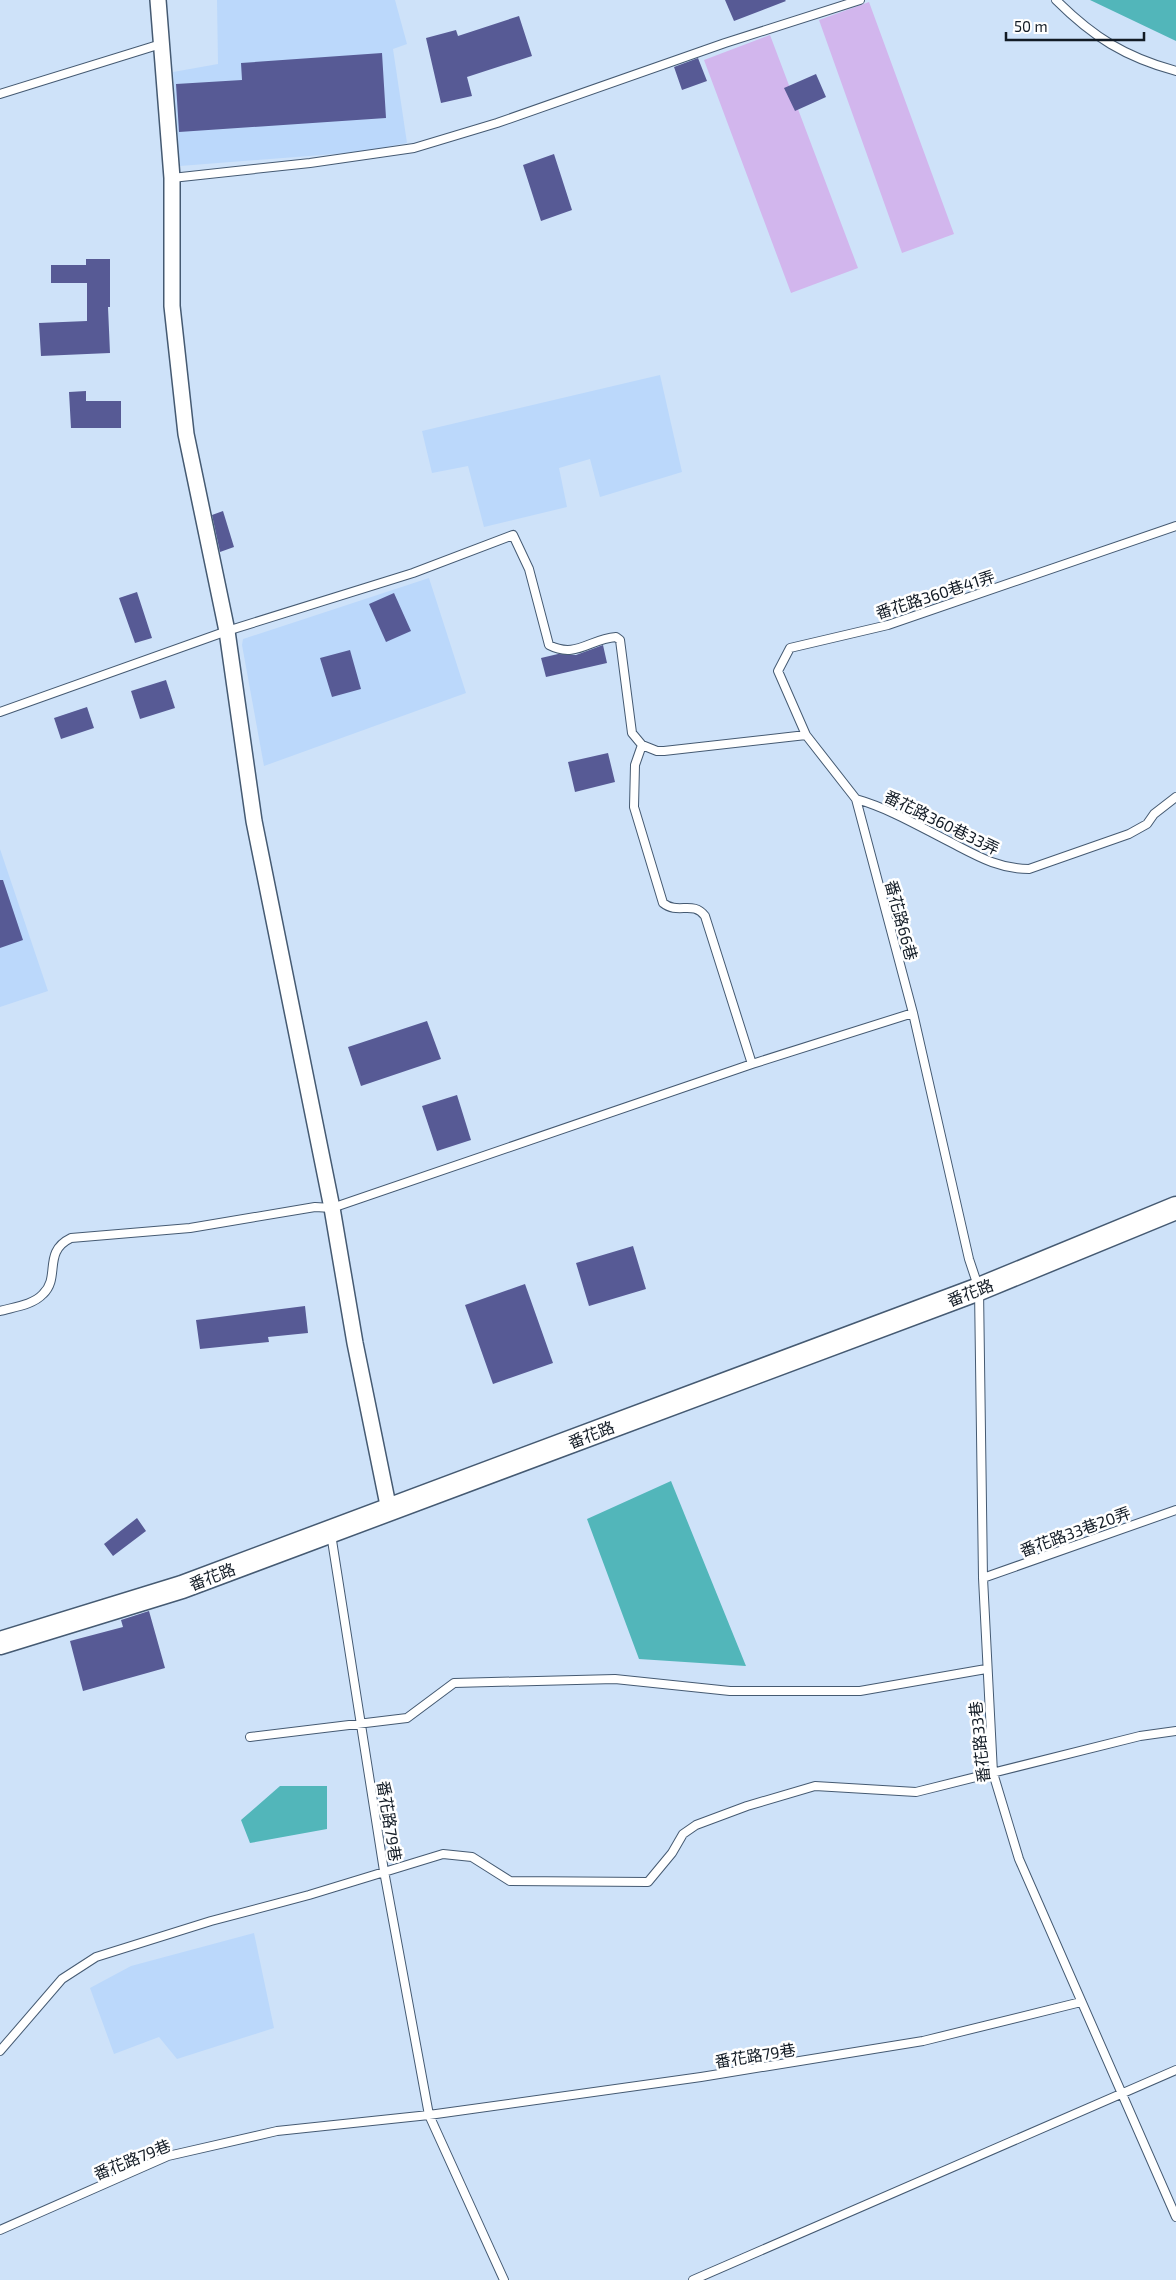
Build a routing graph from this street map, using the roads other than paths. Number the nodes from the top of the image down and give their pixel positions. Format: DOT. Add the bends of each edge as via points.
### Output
graph roads {
  1 [pos="158,0"];
  2 [pos="860,0"];
  3 [pos="1056,0"];
  4 [pos="161,44"];
  5 [pos="1176,71"];
  6 [pos="0,94"];
  7 [pos="172,178"];
  8 [pos="1176,526"];
  9 [pos="227,631"];
  10 [pos="0,712"];
  11 [pos="806,735"];
  12 [pos="642,745"];
  13 [pos="1176,797"];
  14 [pos="856,799"];
  15 [pos="913,1013"];
  16 [pos="752,1064"];
  17 [pos="332,1208"];
  18 [pos="1176,1208"];
  19 [pos="978,1289"];
  20 [pos="0,1311"];
  21 [pos="389,1510"];
  22 [pos="1176,1510"];
  23 [pos="330,1530"];
  24 [pos="983,1578"];
  25 [pos="0,1643"];
  26 [pos="986,1669"];
  27 [pos="360,1725"];
  28 [pos="1176,1731"];
  29 [pos="250,1738"];
  30 [pos="993,1772"];
  31 [pos="384,1871"];
  32 [pos="1081,2002"];
  33 [pos="0,2051"];
  34 [pos="1176,2070"];
  35 [pos="1121,2094"];
  36 [pos="429,2115"];
  37 [pos="1176,2217"];
  38 [pos="0,2230"];
  39 [pos="504,2280"];
  40 [pos="693,2280"];
  1 -- 4 [label="street"];
  2 -- 7 [label="lane" via="414,148"];
  3 -- 5 [label="lane" via="1107,43 1150,64"];
  4 -- 6 [label="lane"];
  4 -- 7 [label="street"];
  7 -- 9 [label="street" via="172,306 186,434"];
  8 -- 11 [label="lane, 番花路360巷41弄" via="888,626 790,648 778,671"];
  9 -- 10 [label="lane"];
  9 -- 12 [label="lane" via="413,573 513,535 529,569 549,645 561,651 580,648 607,637 620,640 632,733"];
  9 -- 17 [label="street" via="254,822"];
  11 -- 12 [label="lane" via="664,751"];
  11 -- 14 [label="lane, 番花路66巷"];
  12 -- 16 [label="lane" via="635,765 634,807 663,903 674,909 693,908 705,916"];
  13 -- 14 [label="lane, 番花路360巷33弄" via="1146,824 1129,834 1029,869 988,862 877,805"];
  14 -- 15 [label="lane, 番花路66巷"];
  15 -- 16 [label="lane"];
  15 -- 19 [label="lane, 番花路66巷"];
  16 -- 17 [label="lane"];
  17 -- 20 [label="lane" via="315,1207 190,1228 71,1238 56,1252 51,1282 43,1295"];
  17 -- 21 [label="street"];
  18 -- 19 [label="main road, 番花路"];
  19 -- 21 [label="main road, 番花路"];
  19 -- 24 [label="lane, 番花路33巷"];
  21 -- 23 [label="main road, 番花路"];
  22 -- 24 [label="lane, 番花路33巷20弄"];
  23 -- 25 [label="main road, 番花路" via="182,1587"];
  23 -- 27 [label="lane, 番花路79巷"];
  24 -- 26 [label="lane, 番花路33巷"];
  26 -- 27 [label="lane" via="860,1690 730,1691 615,1679 454,1683 407,1718"];
  26 -- 30 [label="lane, 番花路33巷"];
  27 -- 29 [label="lane"];
  27 -- 31 [label="lane, 番花路79巷"];
  28 -- 30 [label="lane" via="1140,1736"];
  30 -- 31 [label="lane" via="916,1792 815,1786 747,1806 696,1825 683,1834 648,1882 510,1881 472,1857 443,1854"];
  30 -- 32 [label="lane, 番花路33巷" via="1019,1859"];
  31 -- 33 [label="lane" via="96,1957 62,1979"];
  31 -- 36 [label="lane, 番花路79巷"];
  32 -- 35 [label="lane, 番花路33巷"];
  32 -- 36 [label="lane, 番花路79巷" via="922,2041 701,2077"];
  34 -- 35 [label="lane"];
  35 -- 37 [label="lane, 番花路33巷"];
  35 -- 40 [label="lane"];
  36 -- 38 [label="lane, 番花路79巷" via="277,2131 168,2156"];
  36 -- 39 [label="lane, 番花路79巷"];
}
